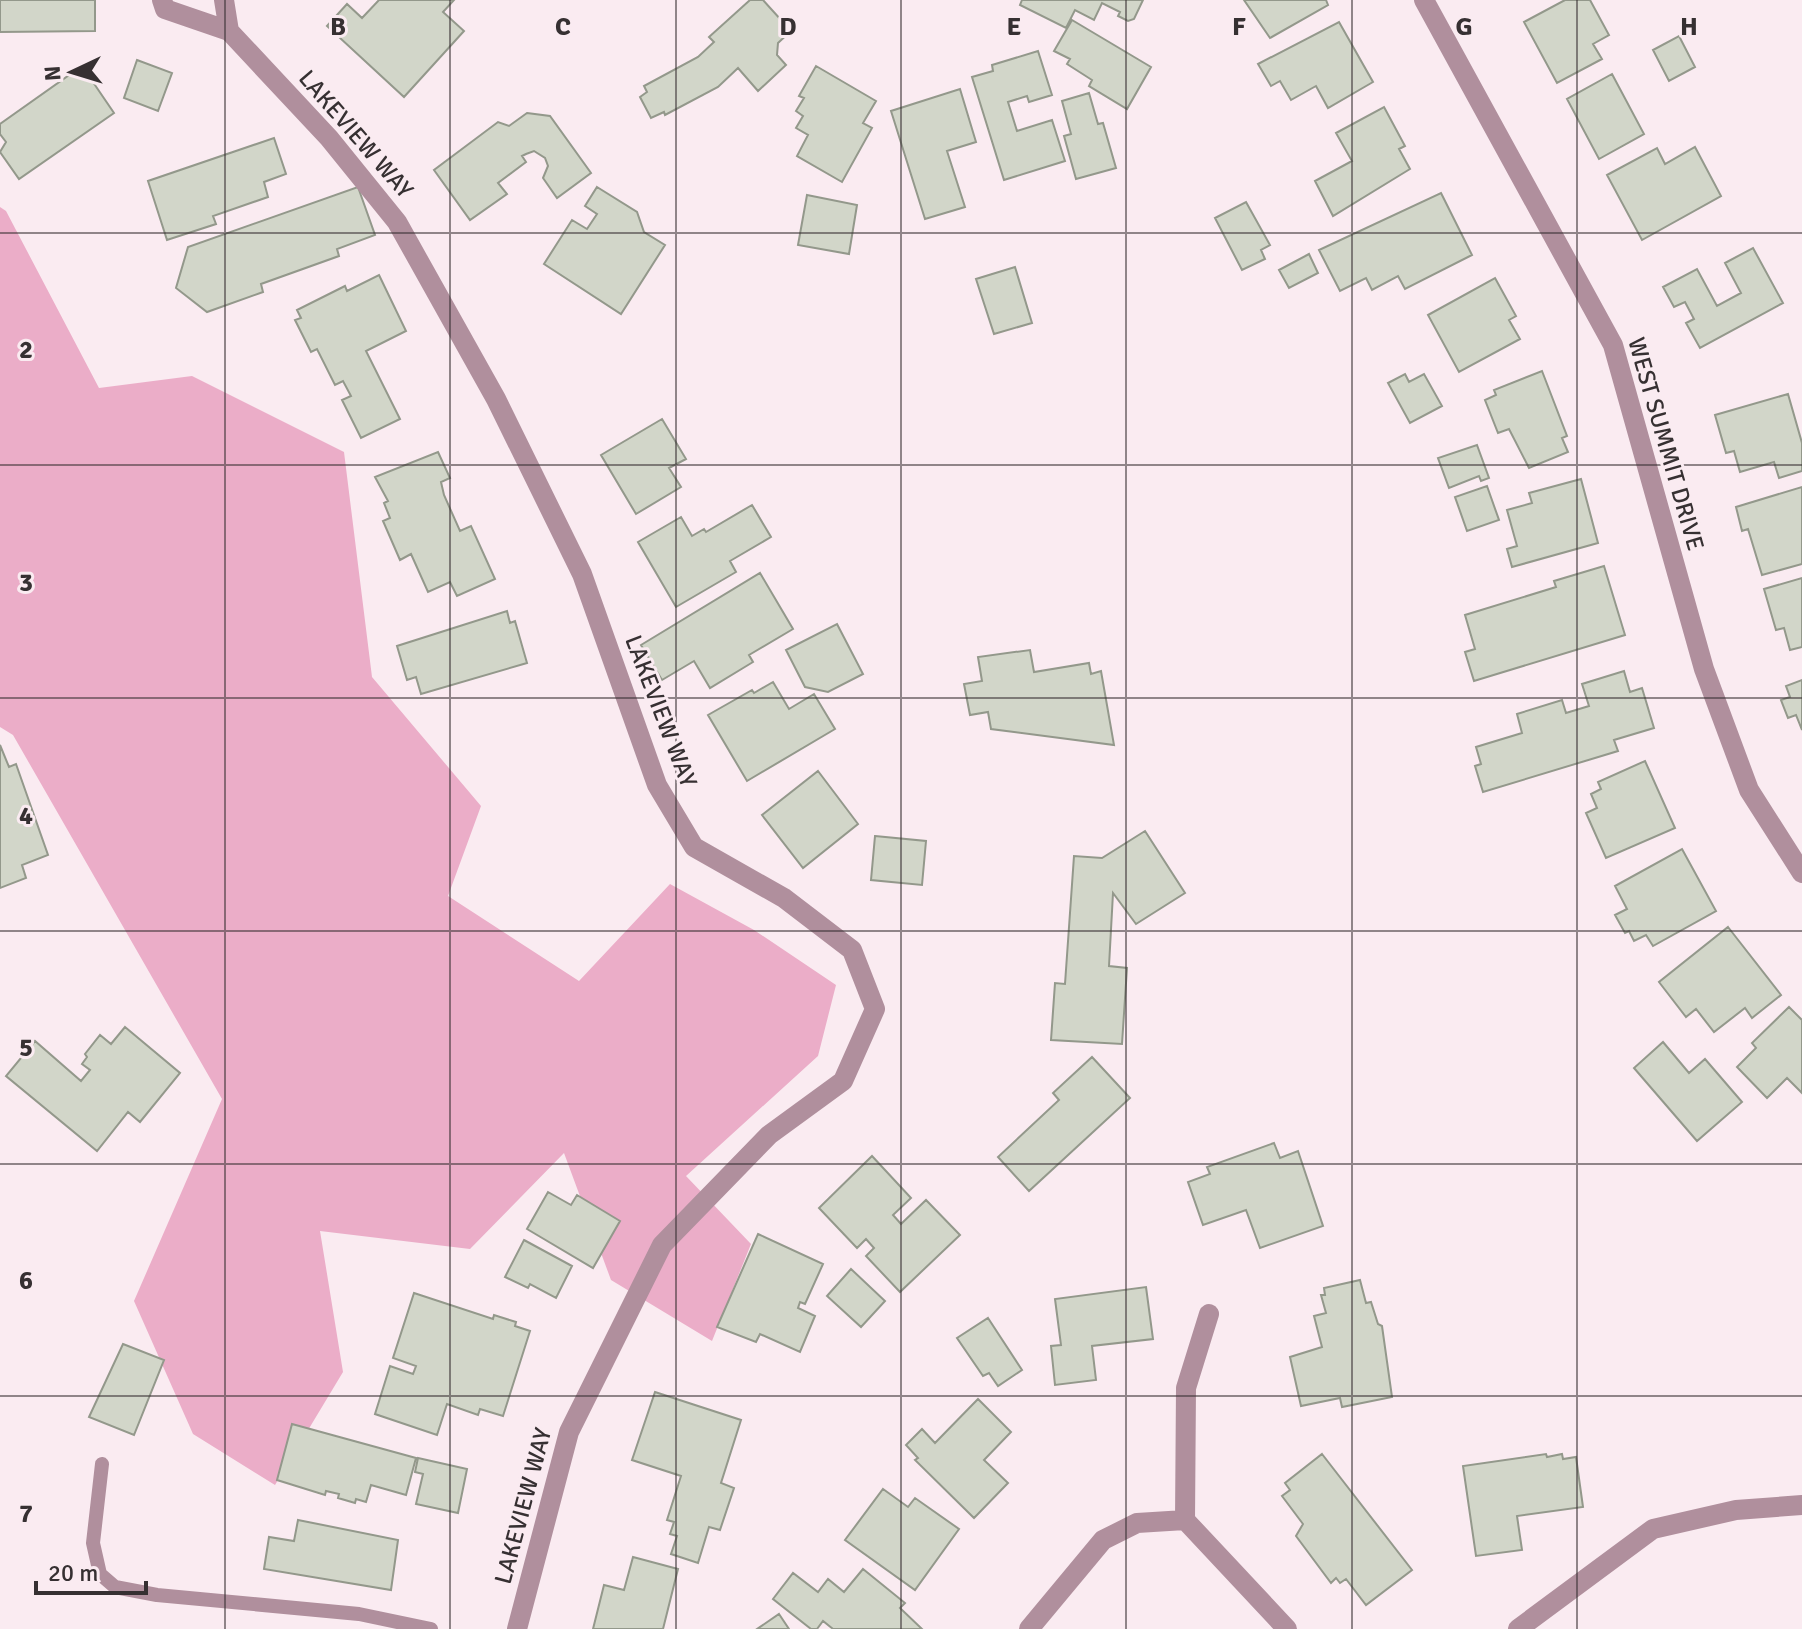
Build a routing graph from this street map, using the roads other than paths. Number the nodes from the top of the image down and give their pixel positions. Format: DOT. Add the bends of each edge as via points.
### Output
graph roads {
  1 [pos="162,0"];
  2 [pos="224,0"];
  3 [pos="1424,0"];
  4 [pos="229,31"];
  5 [pos="1802,873"];
  6 [pos="1209,1314"];
  7 [pos="102,1464"];
  8 [pos="1802,1505"];
  9 [pos="1185,1520"];
  10 [pos="431,1629"];
  11 [pos="517,1629"];
  12 [pos="1029,1629"];
  13 [pos="1287,1629"];
  14 [pos="1518,1629"];
  1 -- 4 [label="street" via="165,9"];
  2 -- 4 [label="street"];
  3 -- 5 [label="street, WEST SUMMIT DRIVE" via="1613,345 1704,669 1749,790"];
  4 -- 11 [label="street, LAKEVIEW WAY" via="329,138 397,222 496,399 582,574 657,785 694,847 784,898 852,950 875,1009 843,1081 769,1135 662,1245 569,1432"];
  6 -- 9 [label="street" via="1186,1388"];
  7 -- 10 [label="lane" via="93,1543 100,1574 115,1587 359,1614"];
  8 -- 14 [label="street" via="1736,1510 1653,1529"];
  9 -- 12 [label="street" via="1137,1523 1103,1540"];
  9 -- 13 [label="street"];
}
